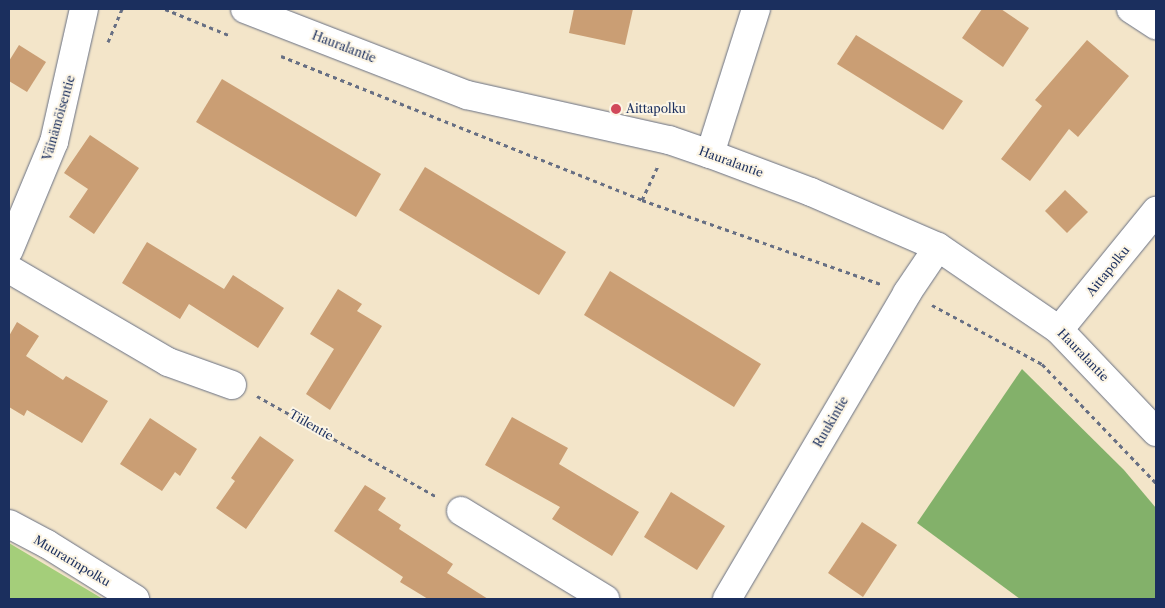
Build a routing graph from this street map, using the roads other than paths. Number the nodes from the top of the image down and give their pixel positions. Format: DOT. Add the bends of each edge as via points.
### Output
graph roads {
  1 [pos="84,9"];
  2 [pos="245,9"];
  3 [pos="756,9"];
  4 [pos="1130,9"];
  5 [pos="1156,25"];
  6 [pos="710,154"];
  7 [pos="1156,211"];
  8 [pos="938,247"];
  9 [pos="9,250"];
  10 [pos="9,269"];
  11 [pos="1059,330"];
  12 [pos="232,385"];
  13 [pos="1156,432"];
  14 [pos="461,511"];
  15 [pos="9,524"];
  16 [pos="134,599"];
  17 [pos="605,599"];
  18 [pos="727,599"];
  1 -- 9 [label="street, Väinämöisentie" via="54,142"];
  2 -- 6 [label="street, Hauralantie" via="467,94 669,140"];
  3 -- 6 [label="street"];
  4 -- 5 [label="street"];
  6 -- 8 [label="street, Hauralantie" via="811,192"];
  7 -- 11 [label="street, Aittapolku"];
  8 -- 11 [label="street, Hauralantie"];
  8 -- 18 [label="street, Ruukintie" via="907,293"];
  10 -- 12 [label="street" via="168,362"];
  11 -- 13 [label="street, Hauralantie"];
  14 -- 17 [label="street"];
  15 -- 16 [label="street, Muurarinpolku"];
}
